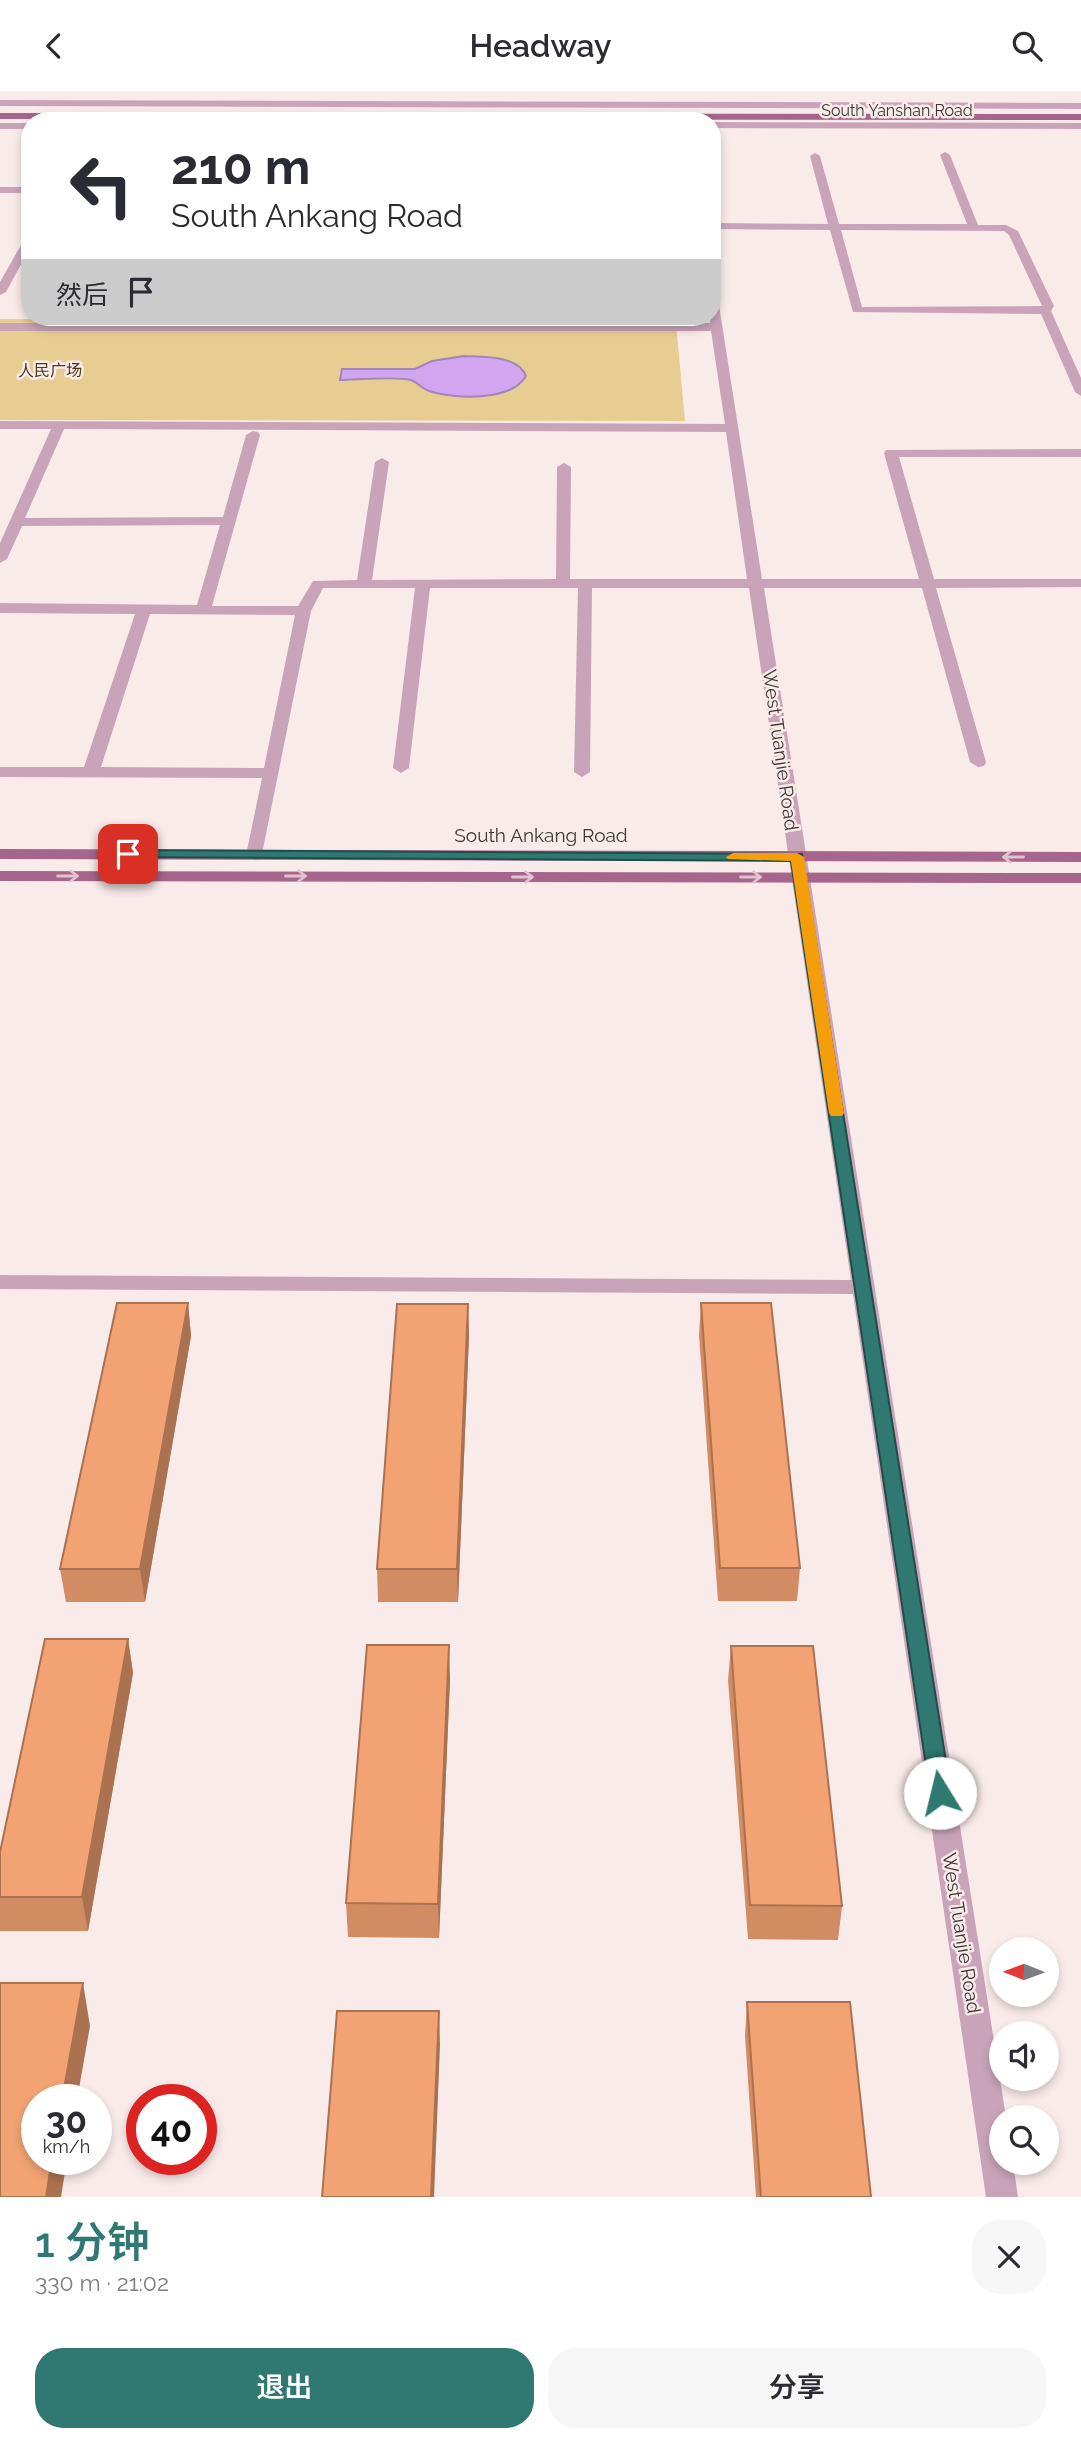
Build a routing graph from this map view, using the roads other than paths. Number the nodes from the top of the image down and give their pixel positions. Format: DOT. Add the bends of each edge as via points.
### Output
graph roads {
  1 [pos="142,91"];
  2 [pos="680,91"];
  3 [pos="0,103"];
  4 [pos="135,103"];
  5 [pos="1081,109"];
  6 [pos="0,110"];
  7 [pos="456,112"];
  8 [pos="629,112"];
  9 [pos="684,112"];
  10 [pos="721,113"];
  11 [pos="721,113"];
  12 [pos="0,116"];
  13 [pos="21,116"];
  14 [pos="1081,117"];
  15 [pos="721,125"];
  16 [pos="0,126"];
  17 [pos="21,126"];
  18 [pos="1081,126"];
  19 [pos="945,155"];
  20 [pos="815,156"];
  21 [pos="0,190"];
  22 [pos="21,190"];
  23 [pos="721,226"];
  24 [pos="834,226"];
  25 [pos="973,226"];
  26 [pos="21,255"];
  27 [pos="0,292"];
  28 [pos="1045,311"];
  29 [pos="21,326"];
  30 [pos="594,326"];
  31 [pos="0,327"];
  32 [pos="716,327"];
  33 [pos="1081,392"];
  34 [pos="0,425"];
  35 [pos="59,425"];
  36 [pos="732,428"];
  37 [pos="253,435"];
  38 [pos="1081,453"];
  39 [pos="382,462"];
  40 [pos="564,467"];
  41 [pos="0,513"];
  42 [pos="18,517"];
  43 [pos="228,521"];
  44 [pos="0,559"];
  45 [pos="928,582"];
  46 [pos="364,583"];
  47 [pos="423,583"];
  48 [pos="563,583"];
  49 [pos="1081,583"];
  50 [pos="585,585"];
  51 [pos="757,585"];
  52 [pos="0,608"];
  53 [pos="144,610"];
  54 [pos="203,610"];
  55 [pos="303,611"];
  56 [pos="978,762"];
  57 [pos="401,768"];
  58 [pos="0,772"];
  59 [pos="91,772"];
  60 [pos="582,772"];
  61 [pos="272,773"];
  62 [pos="0,854"];
  63 [pos="255,855"];
  64 [pos="1081,857"];
  65 [pos="799,867"];
  66 [pos="0,876"];
  67 [pos="1081,878"];
  68 [pos="0,1282"];
  69 [pos="863,1287"];
  70 [pos="1002,2197"];
  1 -- 4 [label="street"];
  2 -- 9 [label="street"];
  3 -- 4 [label="street, South Yanshan Road"];
  4 -- 8 [label="street, South Yanshan Road"];
  5 -- 10 [label="main road, South Yanshan Road"];
  6 -- 7 [label="main road, South Yanshan Road"];
  11 -- 14 [label="main road, South Yanshan Road"];
  12 -- 13 [label="main road, South Yanshan Road"];
  15 -- 18 [label="street, South Yanshan Road"];
  16 -- 17 [label="street"];
  19 -- 25 [label="street"];
  20 -- 24 [label="street"];
  21 -- 22 [label="street"];
  23 -- 24 [label="street"];
  24 -- 25 [label="street"];
  24 -- 28 [label="street" via="857,310"];
  25 -- 28 [label="street" via="1006,228 1014,233 1048,306"];
  26 -- 27 [label="street"];
  28 -- 33 [label="street"];
  29 -- 31 [label="street"];
  30 -- 32 [label="street"];
  32 -- 36 [label="street, West Tuanjie Road"];
  34 -- 35 [label="street"];
  35 -- 36 [label="street"];
  35 -- 42 [label="street"];
  36 -- 51 [label="street, West Tuanjie Road"];
  37 -- 43 [label="street"];
  38 -- 45 [label="street" via="891,453"];
  39 -- 46 [label="street"];
  40 -- 48 [label="street"];
  41 -- 42 [label="street"];
  42 -- 43 [label="street"];
  42 -- 44 [label="street"];
  43 -- 54 [label="street"];
  45 -- 49 [label="street"];
  45 -- 51 [label="street"];
  45 -- 56 [label="street"];
  46 -- 47 [label="street"];
  46 -- 55 [label="street" via="318,584"];
  47 -- 48 [label="street"];
  47 -- 57 [label="street"];
  48 -- 50 [label="street"];
  50 -- 51 [label="street"];
  50 -- 60 [label="street"];
  51 -- 65 [label="street, West Tuanjie Road"];
  52 -- 53 [label="street"];
  53 -- 54 [label="street"];
  53 -- 59 [label="street"];
  54 -- 55 [label="street"];
  55 -- 61 [label="street"];
  58 -- 59 [label="street"];
  59 -- 61 [label="street"];
  61 -- 63 [label="street"];
  62 -- 63 [label="main road, South Ankang Road"];
  63 -- 65 [label="main road, South Ankang Road"];
  64 -- 65 [label="main road, South Ankang Road, one-way"];
  66 -- 65 [label="main road, South Ankang Road, one-way"];
  65 -- 67 [label="main road, South Ankang Road"];
  65 -- 69 [label="street, West Tuanjie Road"];
  68 -- 69 [label="street"];
  69 -- 70 [label="street, West Tuanjie Road"];
}
